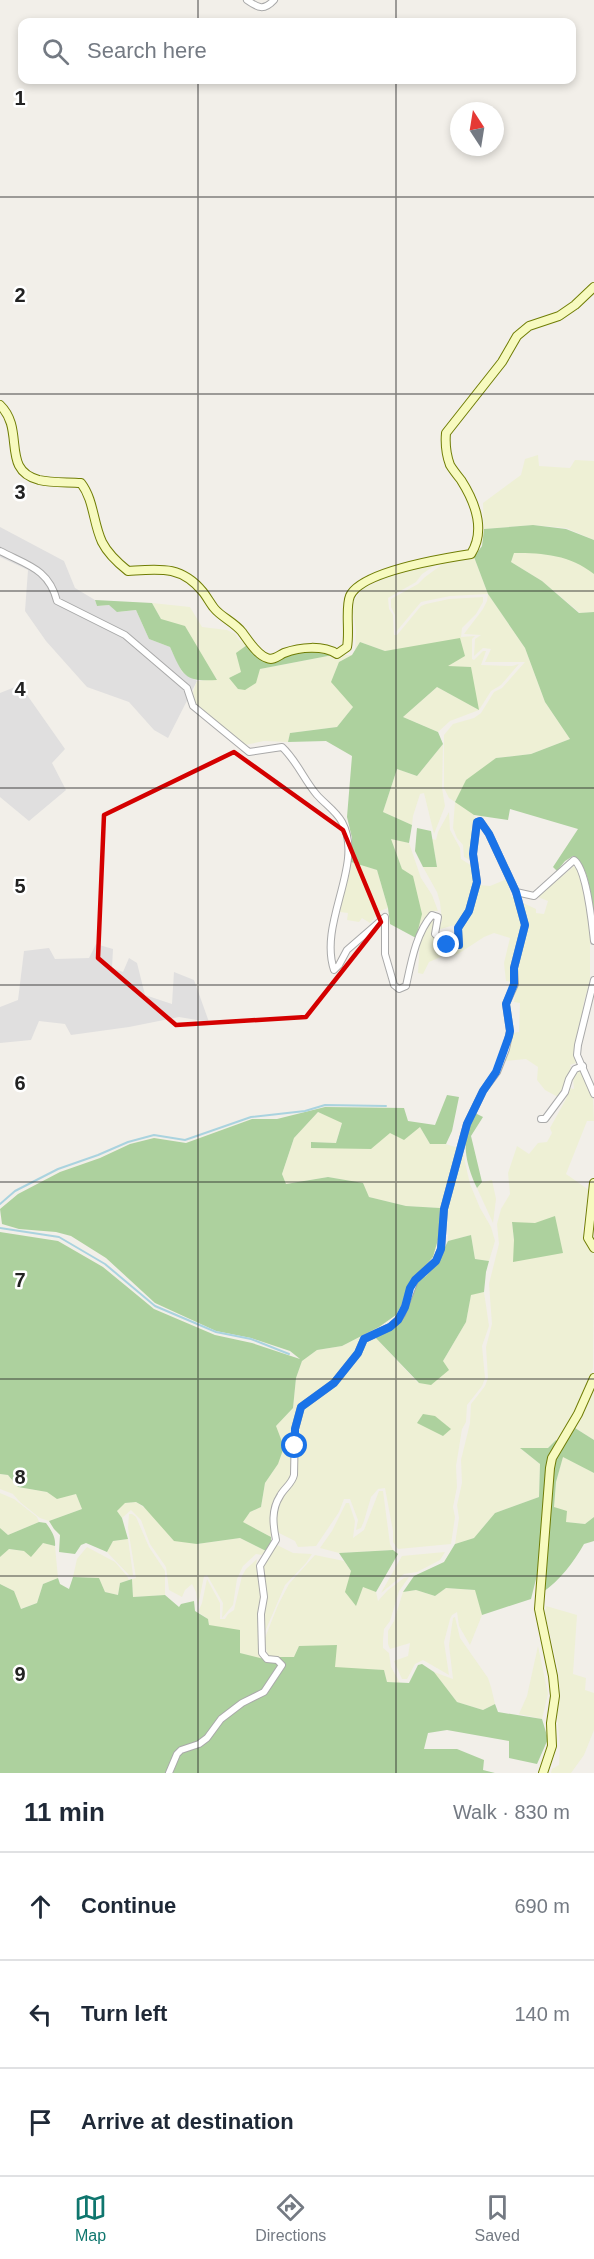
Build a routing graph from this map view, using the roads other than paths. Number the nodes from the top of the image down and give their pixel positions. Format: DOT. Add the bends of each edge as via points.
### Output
graph roads {
  1 [pos="247,0"];
  2 [pos="274,0"];
  3 [pos="594,288"];
  4 [pos="0,405"];
  5 [pos="0,552"];
  6 [pos="516,892"];
  7 [pos="594,941"];
  8 [pos="594,980"];
  9 [pos="583,1066"];
  10 [pos="594,1094"];
  11 [pos="541,1119"];
  12 [pos="594,1184"];
  13 [pos="594,1248"];
  14 [pos="594,1378"];
  15 [pos="169,1773"];
  16 [pos="543,1773"];
  1 -- 2 [label="street" via="265,8"];
  3 -- 4 [label="street" via="559,316 529,326 517,336 502,362 446,433 451,467 468,492 477,520 477,545 471,554 408,566 357,587 350,596 347,647 337,654 329,649 302,649 271,660 264,658 189,578 157,568 128,571 102,542 88,492 81,483 40,480 23,475 14,467 10,427"];
  5 -- 6 [label="street" via="39,570 53,587 57,601 125,634 187,688 193,706 249,752 282,747 289,753 317,795 341,820 349,843 332,933 334,970 355,942 385,917 385,954 399,990 406,986 416,946 432,915 438,917 435,934 447,945 459,945 458,928 469,911 477,882 473,854 477,822 489,834"];
  6 -- 7 [label="street" via="534,896 574,860 586,890"];
  6 -- 15 [label="street" via="525,925 514,984 506,1004 510,1031 496,1072 467,1124 444,1209 441,1249 436,1261 410,1288 398,1320 364,1339 350,1365 334,1383 301,1407 298,1416 294,1475 278,1498 273,1517 276,1540 260,1566 264,1597 262,1653 282,1665 264,1692 221,1719 199,1744 181,1750"];
  8 -- 9 [label="street" via="578,1045 577,1055"];
  9 -- 10 [label="street"];
  9 -- 11 [label="street" via="575,1069 558,1102"];
  12 -- 13 [label="street" via="588,1238"];
  14 -- 16 [label="street" via="550,1468 539,1609 555,1696 552,1746"];
}
